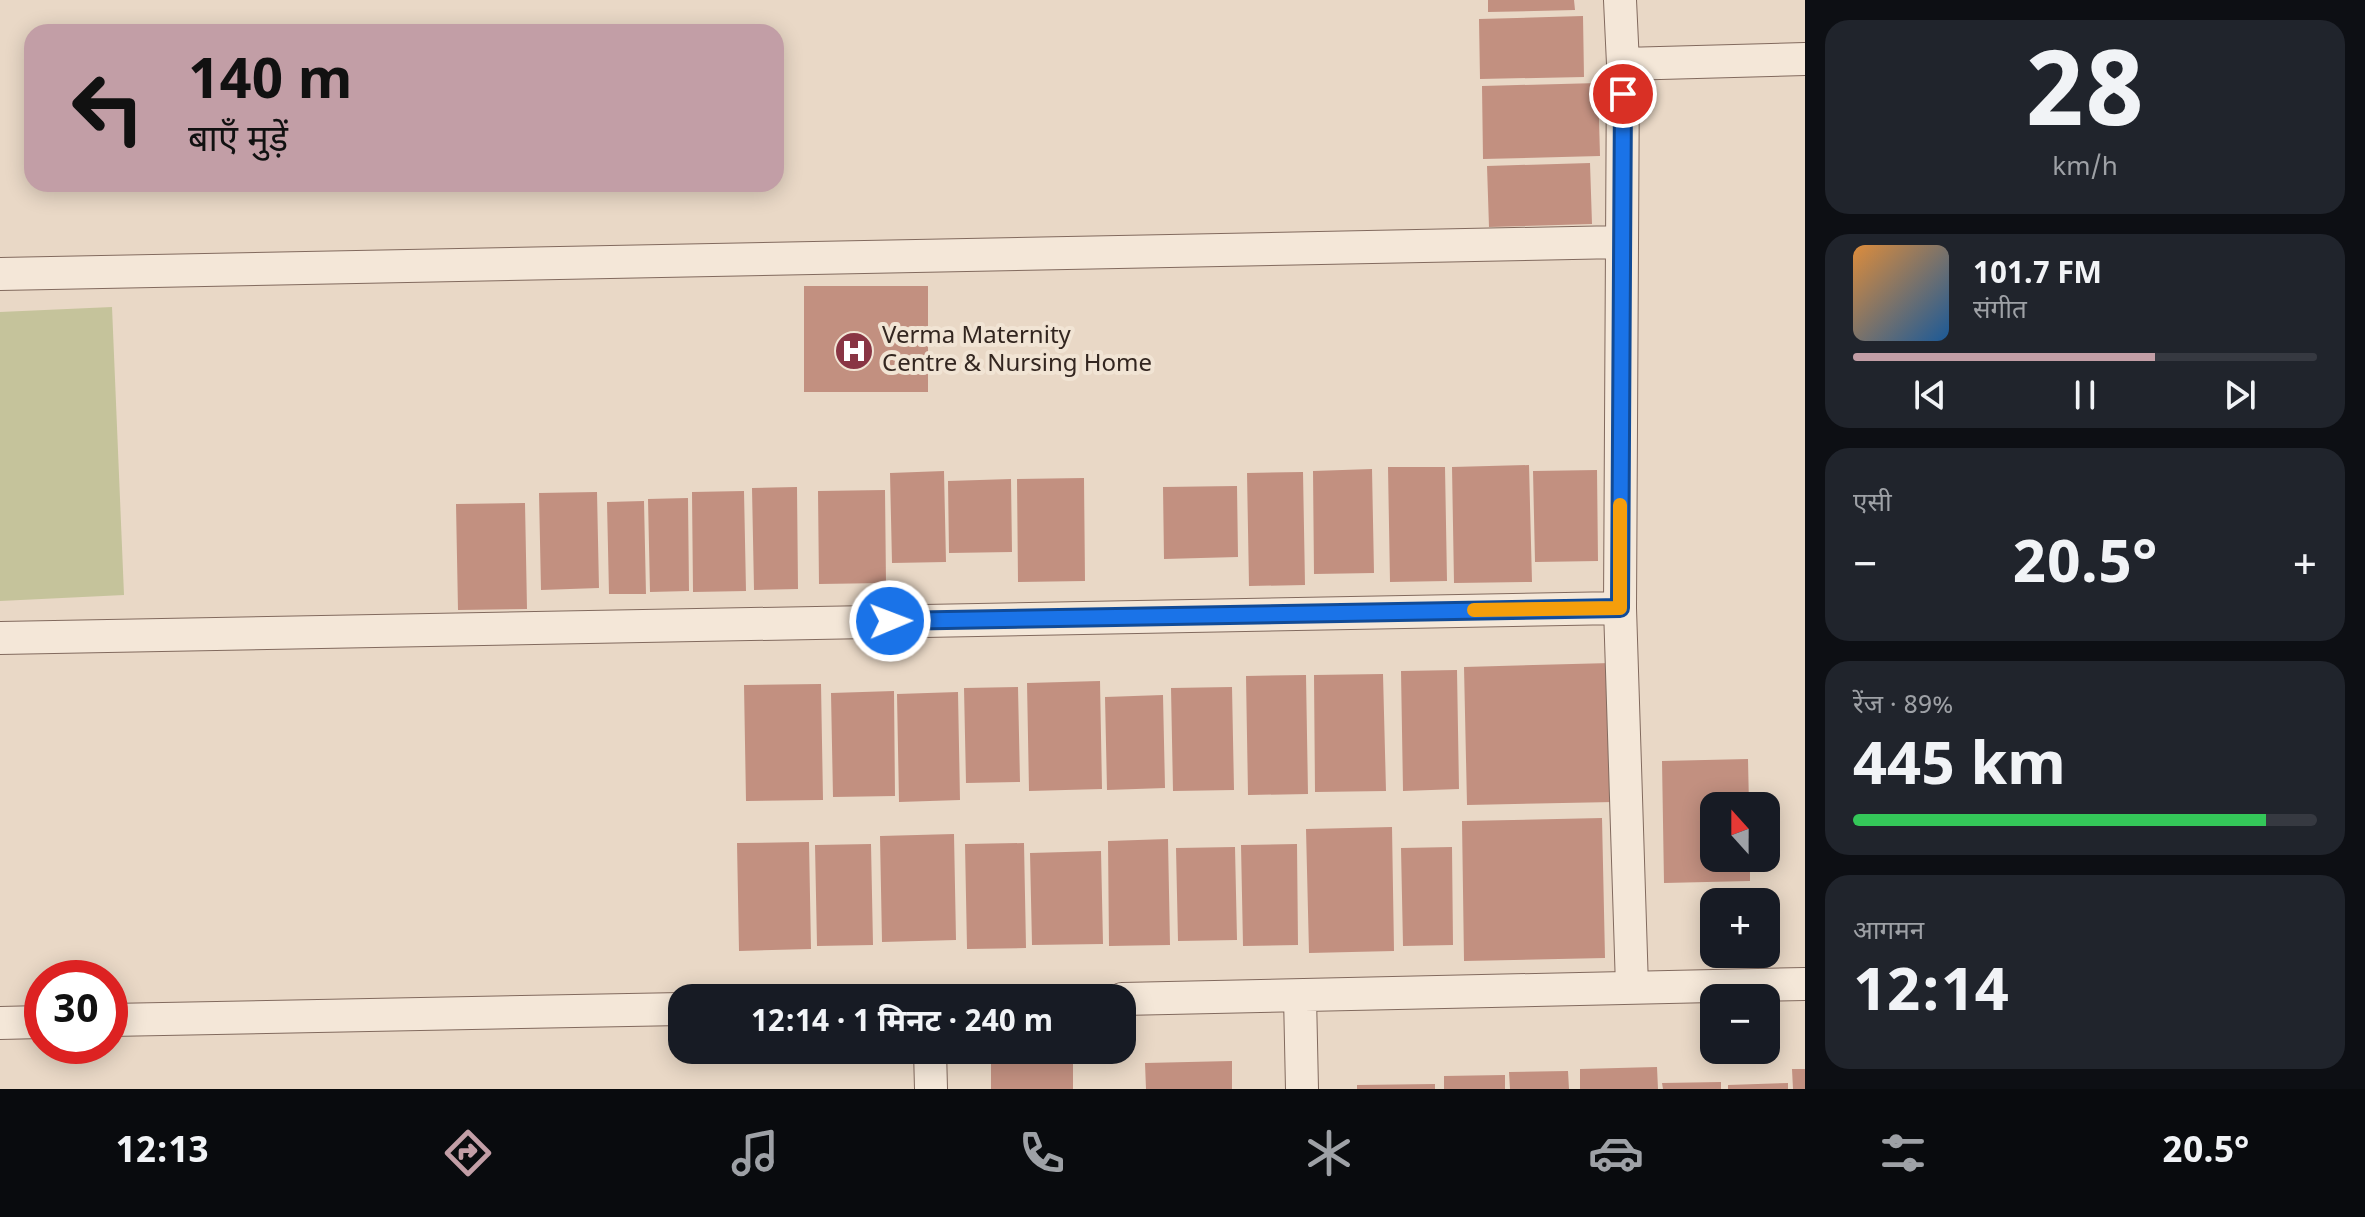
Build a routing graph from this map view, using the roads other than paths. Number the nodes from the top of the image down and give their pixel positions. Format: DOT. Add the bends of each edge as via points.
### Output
graph roads {
  1 [pos="1620,0"];
  2 [pos="1805,59"];
  3 [pos="1623,64"];
  4 [pos="1621,242"];
  5 [pos="0,274"];
  6 [pos="1620,608"];
  7 [pos="0,638"];
  8 [pos="1805,984"];
  9 [pos="1632,987"];
  10 [pos="1300,996"];
  11 [pos="1136,999"];
  12 [pos="668,1009"];
  13 [pos="128,1020"];
  14 [pos="24,1022"];
  15 [pos="0,1023"];
  16 [pos="930,1064"];
  17 [pos="931,1089"];
  18 [pos="1302,1089"];
  1 -- 3 [label="street"];
  2 -- 3 [label="street"];
  3 -- 4 [label="street"];
  4 -- 5 [label="street"];
  4 -- 6 [label="street"];
  6 -- 7 [label="street"];
  6 -- 9 [label="street"];
  8 -- 9 [label="street"];
  9 -- 10 [label="street"];
  10 -- 11 [label="street"];
  10 -- 18 [label="street"];
  12 -- 13 [label="street"];
  14 -- 15 [label="street"];
  16 -- 17 [label="street"];
}
